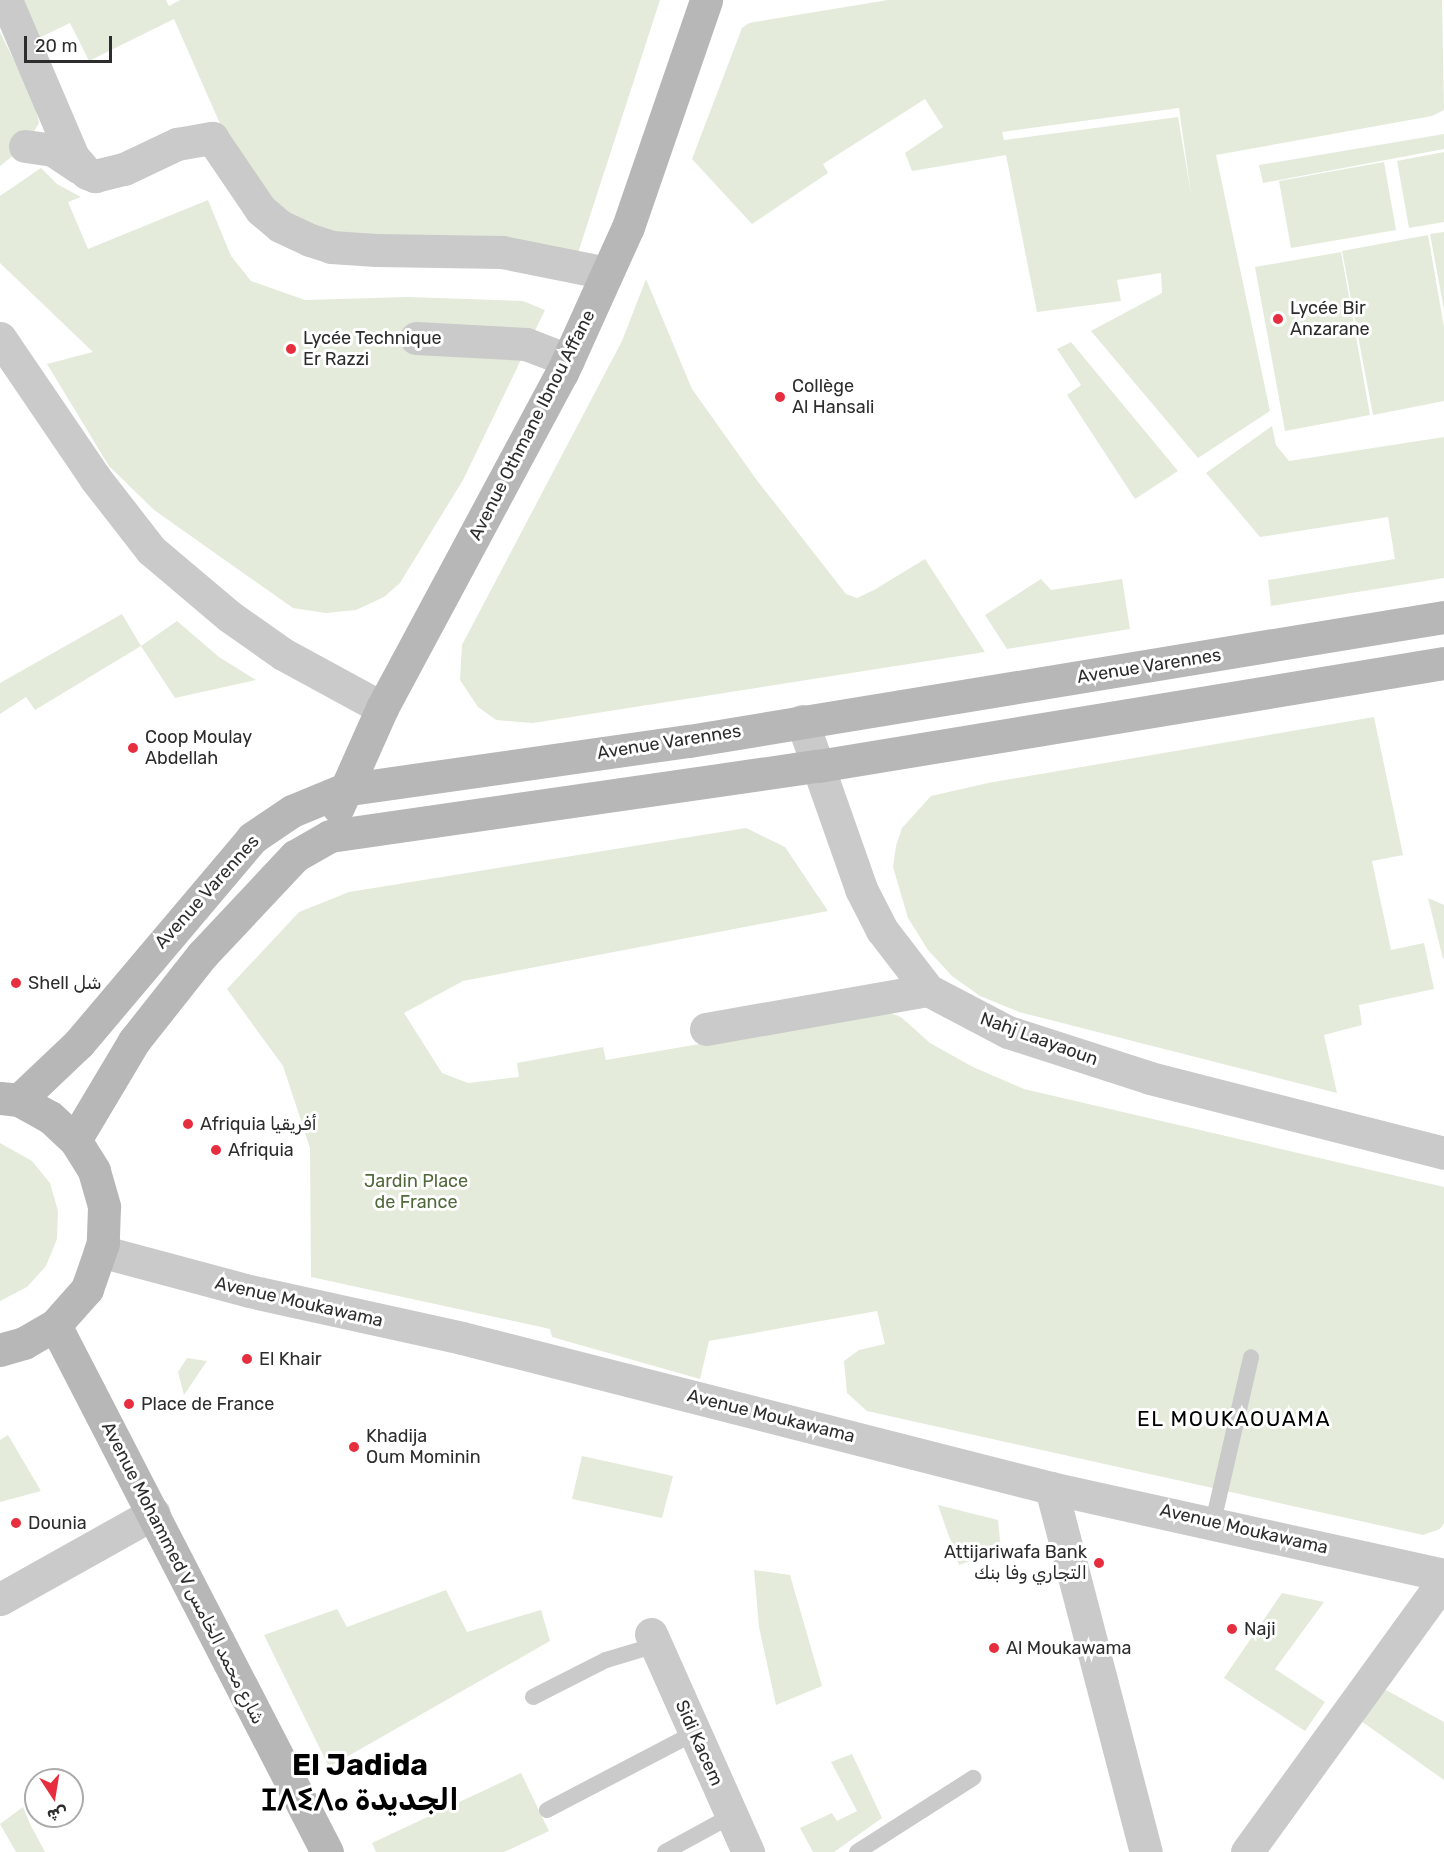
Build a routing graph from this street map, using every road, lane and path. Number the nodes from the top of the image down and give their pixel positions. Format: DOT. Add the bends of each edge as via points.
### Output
graph roads {
  1 [pos="6,0"];
  2 [pos="706,0"];
  3 [pos="25,146"];
  4 [pos="80,168"];
  5 [pos="607,273"];
  6 [pos="0,338"];
  7 [pos="416,338"];
  8 [pos="568,360"];
  9 [pos="1444,617"];
  10 [pos="1271,646"];
  11 [pos="1444,663"];
  12 [pos="1279,691"];
  13 [pos="382,708"];
  14 [pos="802,721"];
  15 [pos="818,766"];
  16 [pos="343,790"];
  17 [pos="330,836"];
  18 [pos="928,990"];
  19 [pos="706,1029"];
  20 [pos="9,1099"];
  21 [pos="75,1140"];
  22 [pos="1444,1153"];
  23 [pos="100,1251"];
  24 [pos="55,1325"];
  25 [pos="0,1350"];
  26 [pos="1251,1357"];
  27 [pos="1051,1488"];
  28 [pos="154,1513"];
  29 [pos="1213,1522"];
  30 [pos="1444,1575"];
  31 [pos="1444,1580"];
  32 [pos="0,1599"];
  33 [pos="653,1640"];
  34 [pos="533,1697"];
  35 [pos="694,1732"];
  36 [pos="973,1778"];
  37 [pos="547,1810"];
  38 [pos="731,1816"];
  39 [pos="327,1852"];
  40 [pos="665,1852"];
  41 [pos="748,1852"];
  42 [pos="857,1852"];
  43 [pos="1146,1852"];
  44 [pos="1247,1852"];
  1 -- 4 [label="street"];
  2 -- 5 [label="main road, Avenue Othmane Ibnou Affane" via="635,207"];
  3 -- 4 [label="street" via="53,150"];
  4 -- 5 [label="street" via="102,175 177,144 212,138 261,210 280,226 310,240 331,247 376,250 502,252"];
  5 -- 8 [label="main road, Avenue Othmane Ibnou Affane"];
  6 -- 13 [label="street" via="95,478 152,550 195,590 274,647"];
  7 -- 8 [label="street" via="526,344"];
  8 -- 13 [label="main road, Avenue Othmane Ibnou Affane"];
  9 -- 10 [label="main road, Avenue Varennes"];
  10 -- 12 [label="main road"];
  10 -- 14 [label="main road, Avenue Varennes"];
  11 -- 12 [label="main road"];
  12 -- 15 [label="main road"];
  13 -- 16 [label="main road, Avenue Othmane Ibnou Affane"];
  14 -- 15 [label="street, Nahj Laayaoun"];
  14 -- 16 [label="main road, Avenue Varennes"];
  15 -- 17 [label="main road"];
  15 -- 18 [label="street, Nahj Laayaoun" via="861,889 882,930"];
  16 -- 17 [label="main road, Avenue Othmane Ibnou Affane"];
  16 -- 20 [label="main road, Avenue Varennes" via="292,811 252,838 79,1043"];
  17 -- 21 [label="main road" via="295,856 202,955 134,1041"];
  18 -- 19 [label="street"];
  18 -- 22 [label="street, Nahj Laayaoun" via="1008,1032 1150,1078"];
  20 -- 21 [label="main road" via="50,1117"];
  21 -- 23 [label="main road" via="94,1171 104,1207"];
  23 -- 24 [label="main road" via="87,1289"];
  23 -- 27 [label="street, Avenue Moukawama" via="249,1291 462,1338"];
  24 -- 25 [label="main road" via="24,1343"];
  24 -- 28 [label="main road, Avenue Mohammed V شارع محمد الخامس"];
  26 -- 29 [label="lane"];
  27 -- 29 [label="street, Avenue Moukawama"];
  27 -- 43 [label="street"];
  28 -- 32 [label="street"];
  28 -- 39 [label="main road, Avenue Mohammed V شارع محمد الخامس"];
  29 -- 30 [label="street, Avenue Moukawama"];
  31 -- 44 [label="street"];
  33 -- 34 [label="lane"];
  33 -- 35 [label="street, Sidi Kacem"];
  35 -- 37 [label="lane"];
  35 -- 38 [label="street, Sidi Kacem"];
  36 -- 42 [label="lane"];
  38 -- 40 [label="lane"];
  38 -- 41 [label="street, Sidi Kacem"];
}
